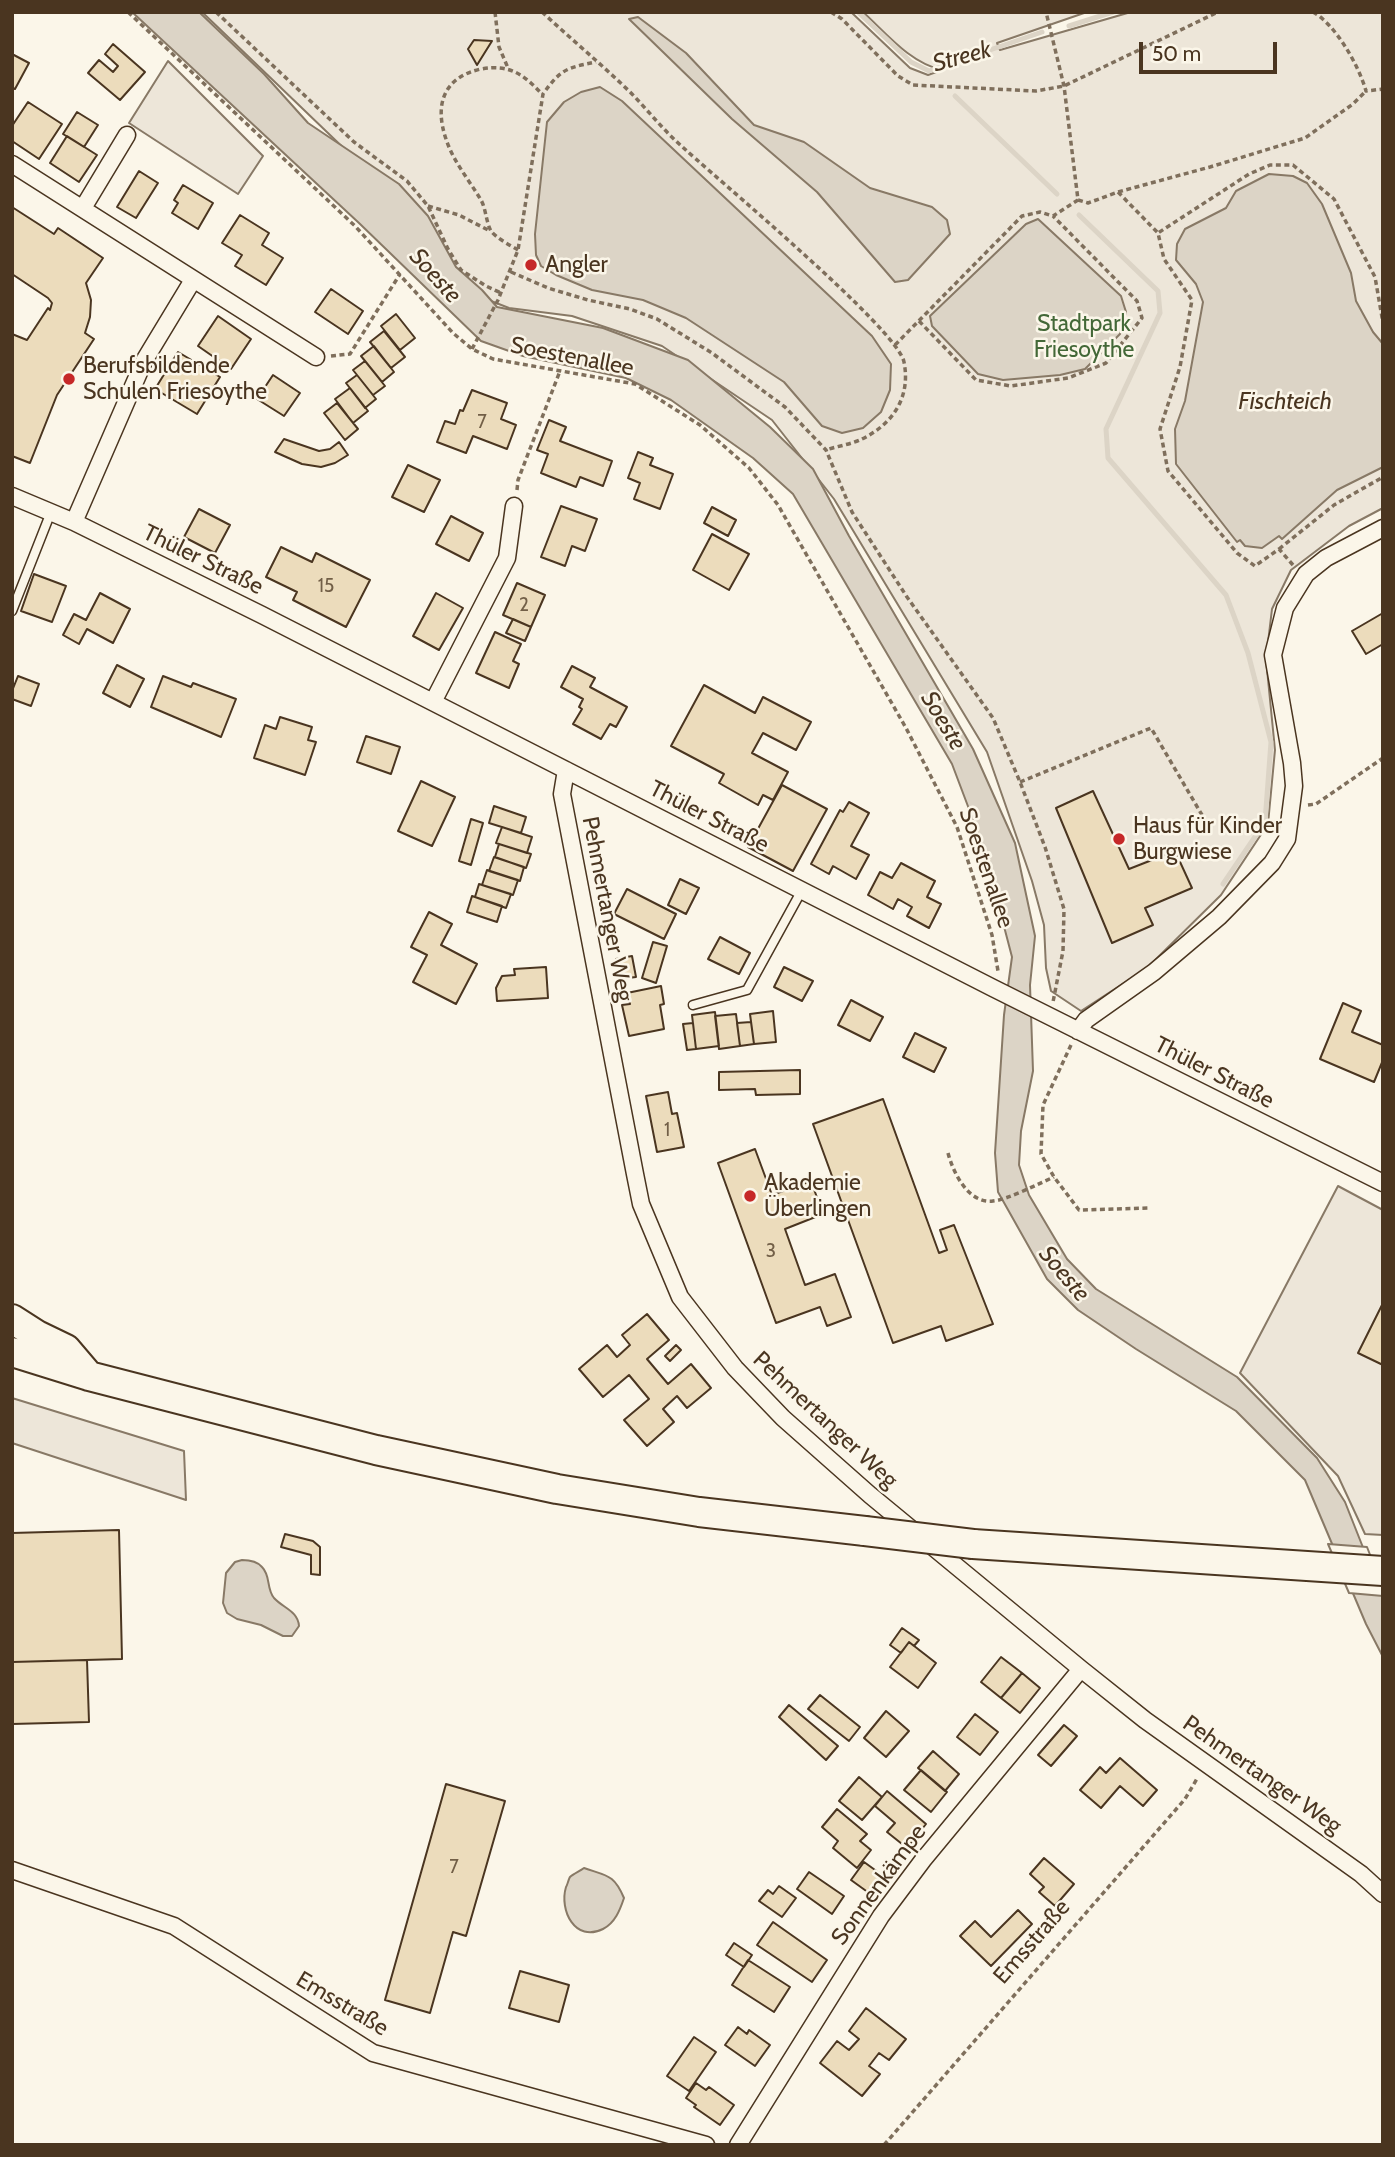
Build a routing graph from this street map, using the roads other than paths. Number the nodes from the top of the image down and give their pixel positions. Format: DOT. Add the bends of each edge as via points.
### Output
graph roads {
  1 [pos="127,135"];
  2 [pos="12,164"];
  3 [pos="83,208"];
  4 [pos="193,280"];
  5 [pos="316,357"];
  6 [pos="12,496"];
  7 [pos="514,506"];
  8 [pos="51,512"];
  9 [pos="74,522"];
  10 [pos="1383,528"];
  11 [pos="12,611"];
  12 [pos="433,702"];
  13 [pos="566,770"];
  14 [pos="802,890"];
  15 [pos="693,1005"];
  16 [pos="1078,1031"];
  17 [pos="1383,1183"];
  18 [pos="12,1319"];
  19 [pos="12,1352"];
  20 [pos="89,1376"];
  21 [pos="1383,1571"];
  22 [pos="1081,1669"];
  23 [pos="12,1870"];
  24 [pos="1383,1894"];
  25 [pos="706,2145"];
  26 [pos="738,2145"];
  1 -- 3 [label="street"];
  2 -- 3 [label="street"];
  3 -- 4 [label="street"];
  4 -- 5 [label="street"];
  4 -- 9 [label="street" via="144,361"];
  6 -- 8 [label="street, Thüler Straße"];
  7 -- 12 [label="street" via="507,558"];
  8 -- 9 [label="street, Thüler Straße"];
  8 -- 11 [label="lane"];
  9 -- 12 [label="street, Thüler Straße"];
  10 -- 16 [label="street" via="1306,574 1284,608 1273,655 1294,786 1287,839 1240,898"];
  12 -- 13 [label="street, Thüler Straße"];
  13 -- 14 [label="street, Thüler Straße"];
  13 -- 22 [label="street, Pehmertanger Weg" via="562,794 639,1194 680,1297 735,1368 783,1418"];
  14 -- 15 [label="lane" via="747,990"];
  14 -- 16 [label="street, Thüler Straße" via="999,990 1047,1008"];
  16 -- 17 [label="street, Thüler Straße"];
  18 -- 20 [label="highway" via="66,1349"];
  19 -- 20 [label="highway"];
  20 -- 21 [label="highway, bridge" via="376,1450 557,1489 699,1512 973,1544"];
  22 -- 24 [label="street, Pehmertanger Weg"];
  22 -- 26 [label="street, Sonnenkämpe" via="881,1916"];
  23 -- 25 [label="street, Emsstraße" via="174,1926 373,2053"];
}
